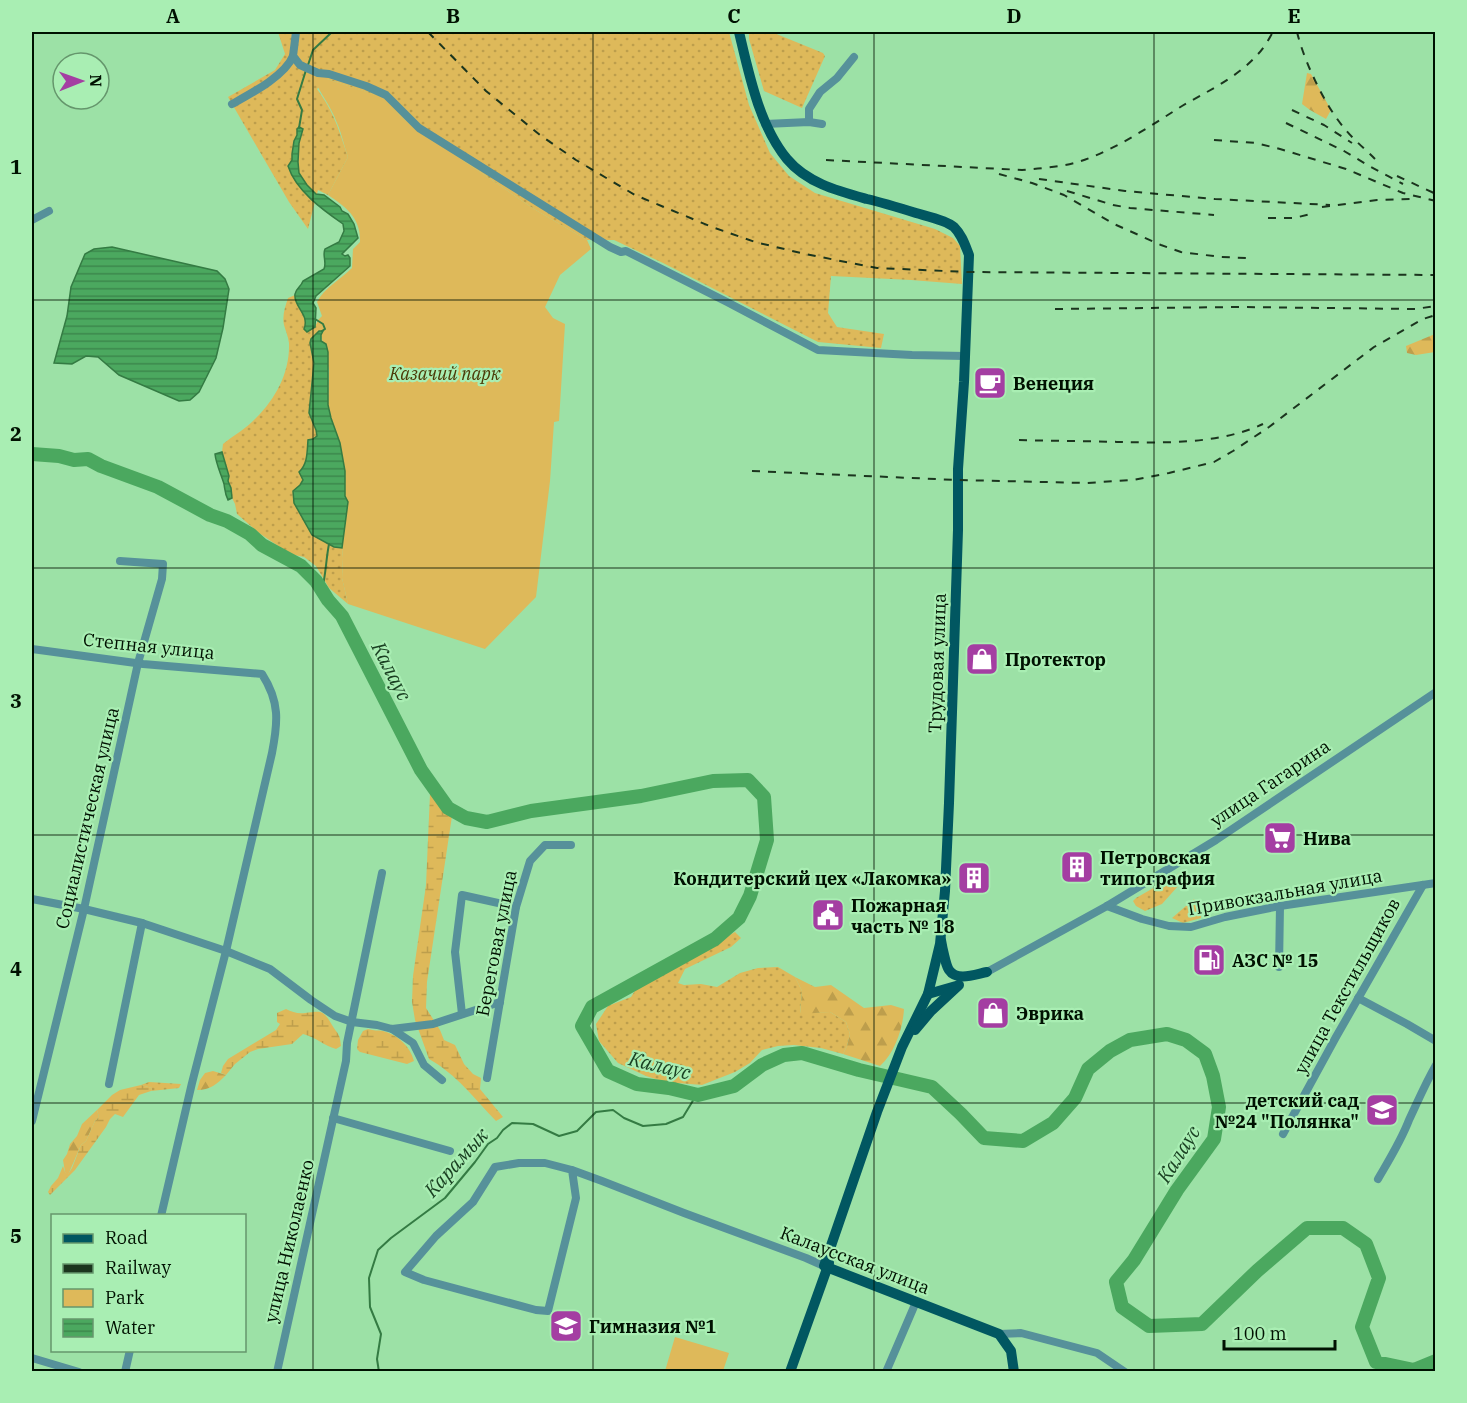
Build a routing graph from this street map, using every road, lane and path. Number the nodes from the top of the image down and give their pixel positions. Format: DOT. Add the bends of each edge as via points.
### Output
graph roads {
  1 [pos="296,32"];
  2 [pos="741,32"];
  3 [pos="293,56"];
  4 [pos="855,57"];
  5 [pos="232,104"];
  6 [pos="808,122"];
  7 [pos="765,124"];
  8 [pos="822,124"];
  9 [pos="50,211"];
  10 [pos="32,220"];
  11 [pos="965,356"];
  12 [pos="120,561"];
  13 [pos="32,649"];
  14 [pos="138,663"];
  15 [pos="1436,692"];
  16 [pos="571,845"];
  17 [pos="382,873"];
  18 [pos="1436,883"];
  19 [pos="1423,885"];
  20 [pos="32,899"];
  21 [pos="1107,906"];
  22 [pos="1280,906"];
  23 [pos="516,907"];
  24 [pos="84,909"];
  25 [pos="142,923"];
  26 [pos="940,938"];
  27 [pos="226,951"];
  28 [pos="1279,968"];
  29 [pos="987,972"];
  30 [pos="959,986"];
  31 [pos="928,994"];
  32 [pos="1358,998"];
  33 [pos="500,1002"];
  34 [pos="462,1014"];
  35 [pos="352,1022"];
  36 [pos="392,1029"];
  37 [pos="1436,1041"];
  38 [pos="902,1047"];
  39 [pos="1436,1065"];
  40 [pos="487,1078"];
  41 [pos="442,1080"];
  42 [pos="109,1084"];
  43 [pos="333,1118"];
  44 [pos="32,1121"];
  45 [pos="1282,1134"];
  46 [pos="450,1151"];
  47 [pos="572,1170"];
  48 [pos="1377,1179"];
  49 [pos="161,1214"];
  50 [pos="826,1266"];
  51 [pos="916,1302"];
  52 [pos="999,1334"];
  53 [pos="129,1352"];
  54 [pos="32,1358"];
  55 [pos="80,1371"];
  56 [pos="125,1371"];
  57 [pos="277,1371"];
  58 [pos="790,1371"];
  59 [pos="886,1371"];
  60 [pos="1014,1371"];
  61 [pos="1125,1371"];
  1 -- 3 [label="street"];
  2 -- 7 [label="main road, Трудовая улица"];
  3 -- 5 [label="street" via="291,63 272,79"];
  3 -- 11 [label="street" via="300,65 318,73 386,95 419,128 610,247 626,251 818,350"];
  4 -- 6 [label="street" via="820,92 809,109"];
  6 -- 7 [label="street"];
  6 -- 8 [label="street"];
  7 -- 11 [label="main road, Трудовая улица" via="776,145 799,172 837,191 953,226 964,239 969,255"];
  9 -- 10 [label="street"];
  11 -- 26 [label="main road, Трудовая улица" via="949,803"];
  12 -- 14 [label="street, Социалистическая улица" via="163,564"];
  13 -- 14 [label="street, Степная улица"];
  14 -- 24 [label="street, Социалистическая улица"];
  14 -- 27 [label="street, Степная улица" via="262,674 275,701 277,730"];
  15 -- 21 [label="street, улица Гагарина" via="1254,815"];
  16 -- 23 [label="street, Береговая улица" via="545,845 530,861"];
  17 -- 35 [label="street, улица Николаенко"];
  18 -- 19 [label="street, Привокзальная улица"];
  19 -- 22 [label="street, Привокзальная улица"];
  19 -- 32 [label="street, улица Текстильщиков"];
  20 -- 24 [label="street"];
  21 -- 22 [label="street, Привокзальная улица" via="1169,927 1191,927"];
  21 -- 29 [label="street, улица Гагарина"];
  22 -- 28 [label="street"];
  23 -- 33 [label="street, Береговая улица"];
  23 -- 34 [label="street" via="462,895 455,952"];
  24 -- 25 [label="street"];
  24 -- 44 [label="street, Социалистическая улица"];
  25 -- 27 [label="street"];
  25 -- 42 [label="street"];
  26 -- 29 [label="main road" via="948,969 956,976"];
  26 -- 31 [label="main road, Трудовая улица"];
  27 -- 35 [label="street" via="270,969 335,1016"];
  27 -- 49 [label="street"];
  29 -- 30 [label="main road, улица Гагарина"];
  30 -- 31 [label="main road, улица Гагарина"];
  30 -- 38 [label="main road" via="921,1022"];
  31 -- 38 [label="main road, Трудовая улица"];
  32 -- 37 [label="street"];
  32 -- 45 [label="street, улица Текстильщиков"];
  33 -- 34 [label="street"];
  33 -- 40 [label="street, Береговая улица"];
  34 -- 36 [label="street"];
  35 -- 36 [label="street"];
  35 -- 43 [label="street, улица Николаенко"];
  36 -- 41 [label="street" via="413,1043 424,1065"];
  38 -- 50 [label="main road"];
  39 -- 48 [label="street"];
  43 -- 46 [label="street"];
  43 -- 57 [label="street, улица Николаенко"];
  47 -- 47 [label="street, Калаусская улица" via="576,1198 548,1311 405,1272 435,1236 473,1202 495,1167 545,1163"];
  47 -- 50 [label="street, Калаусская улица"];
  50 -- 51 [label="main road, Калаусская улица"];
  50 -- 58 [label="main road"];
  51 -- 52 [label="main road, Калаусская улица"];
  51 -- 59 [label="street"];
  52 -- 60 [label="main road" via="1011,1351"];
  52 -- 61 [label="street, Калаусская улица" via="1021,1333 1097,1353"];
  53 -- 56 [label="street"];
  54 -- 55 [label="street"];
}
